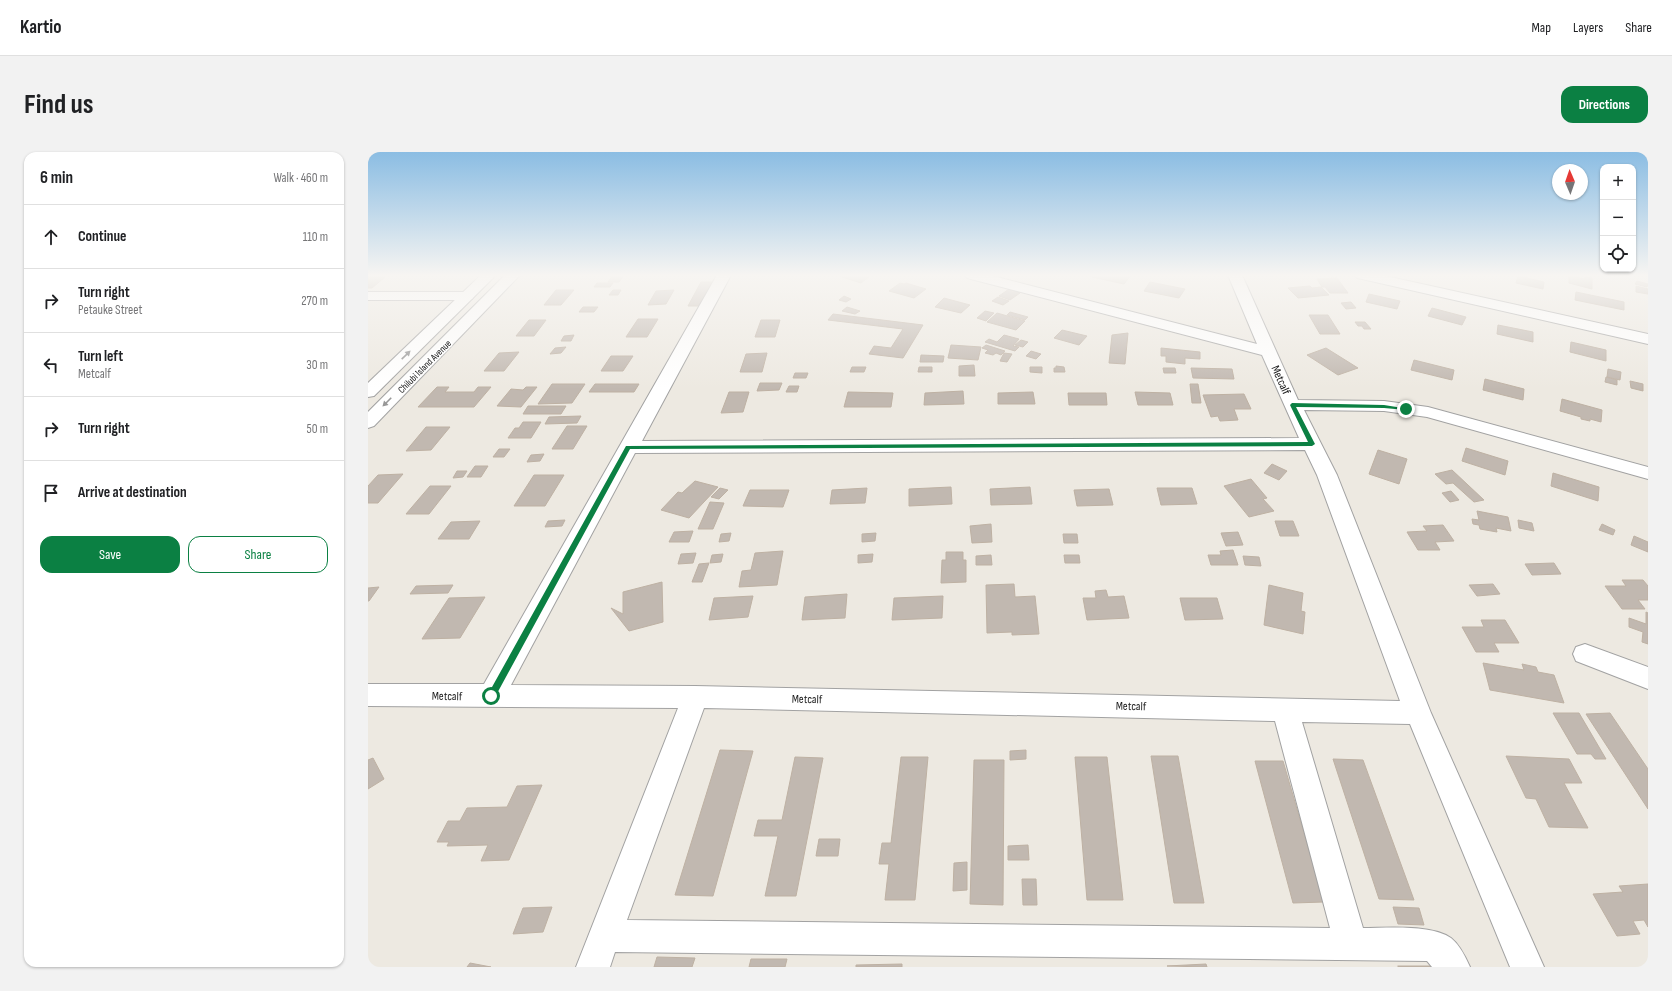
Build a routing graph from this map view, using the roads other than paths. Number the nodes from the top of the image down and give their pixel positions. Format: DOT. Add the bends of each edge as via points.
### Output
graph roads {
  1 [pos="449,313"];
  2 [pos="475,313"];
  3 [pos="703,313"];
  4 [pos="1119,313"];
  5 [pos="1252,313"];
  6 [pos="1532,313"];
  7 [pos="1648,339"];
  8 [pos="1269,352"];
  9 [pos="368,392"];
  10 [pos="1292,405"];
  11 [pos="368,422"];
  12 [pos="1312,444"];
  13 [pos="628,447"];
  14 [pos="1648,473"];
  15 [pos="1585,654"];
  16 [pos="1648,678"];
  17 [pos="368,695"];
  18 [pos="491,696"];
  19 [pos="695,697"];
  20 [pos="1285,710"];
  21 [pos="1418,713"];
  22 [pos="606,936"];
  23 [pos="1351,944"];
  24 [pos="593,967"];
  25 [pos="1453,967"];
  26 [pos="1527,967"];
  9 -- 1 [label="street, Chilubi Island Avenue, one-way"];
  2 -- 11 [label="street, Chilubi Island Avenue, one-way"];
  3 -- 13 [label="street"];
  4 -- 8 [label="street"];
  5 -- 8 [label="street, Metcalf"];
  6 -- 7 [label="street"];
  8 -- 10 [label="street, Metcalf"];
  10 -- 12 [label="street, Metcalf"];
  10 -- 14 [label="street" via="1384,406 1428,412"];
  12 -- 13 [label="street"];
  12 -- 21 [label="street, Metcalf" via="1327,475"];
  13 -- 18 [label="street"];
  15 -- 16 [label="street"];
  17 -- 18 [label="street, Metcalf"];
  18 -- 19 [label="street, Metcalf"];
  19 -- 20 [label="street, Metcalf"];
  19 -- 22 [label="street"];
  20 -- 21 [label="street, Metcalf"];
  20 -- 23 [label="street"];
  21 -- 26 [label="street"];
  22 -- 23 [label="street"];
  22 -- 24 [label="street"];
  23 -- 25 [label="street" via="1427,945 1440,950"];
}
